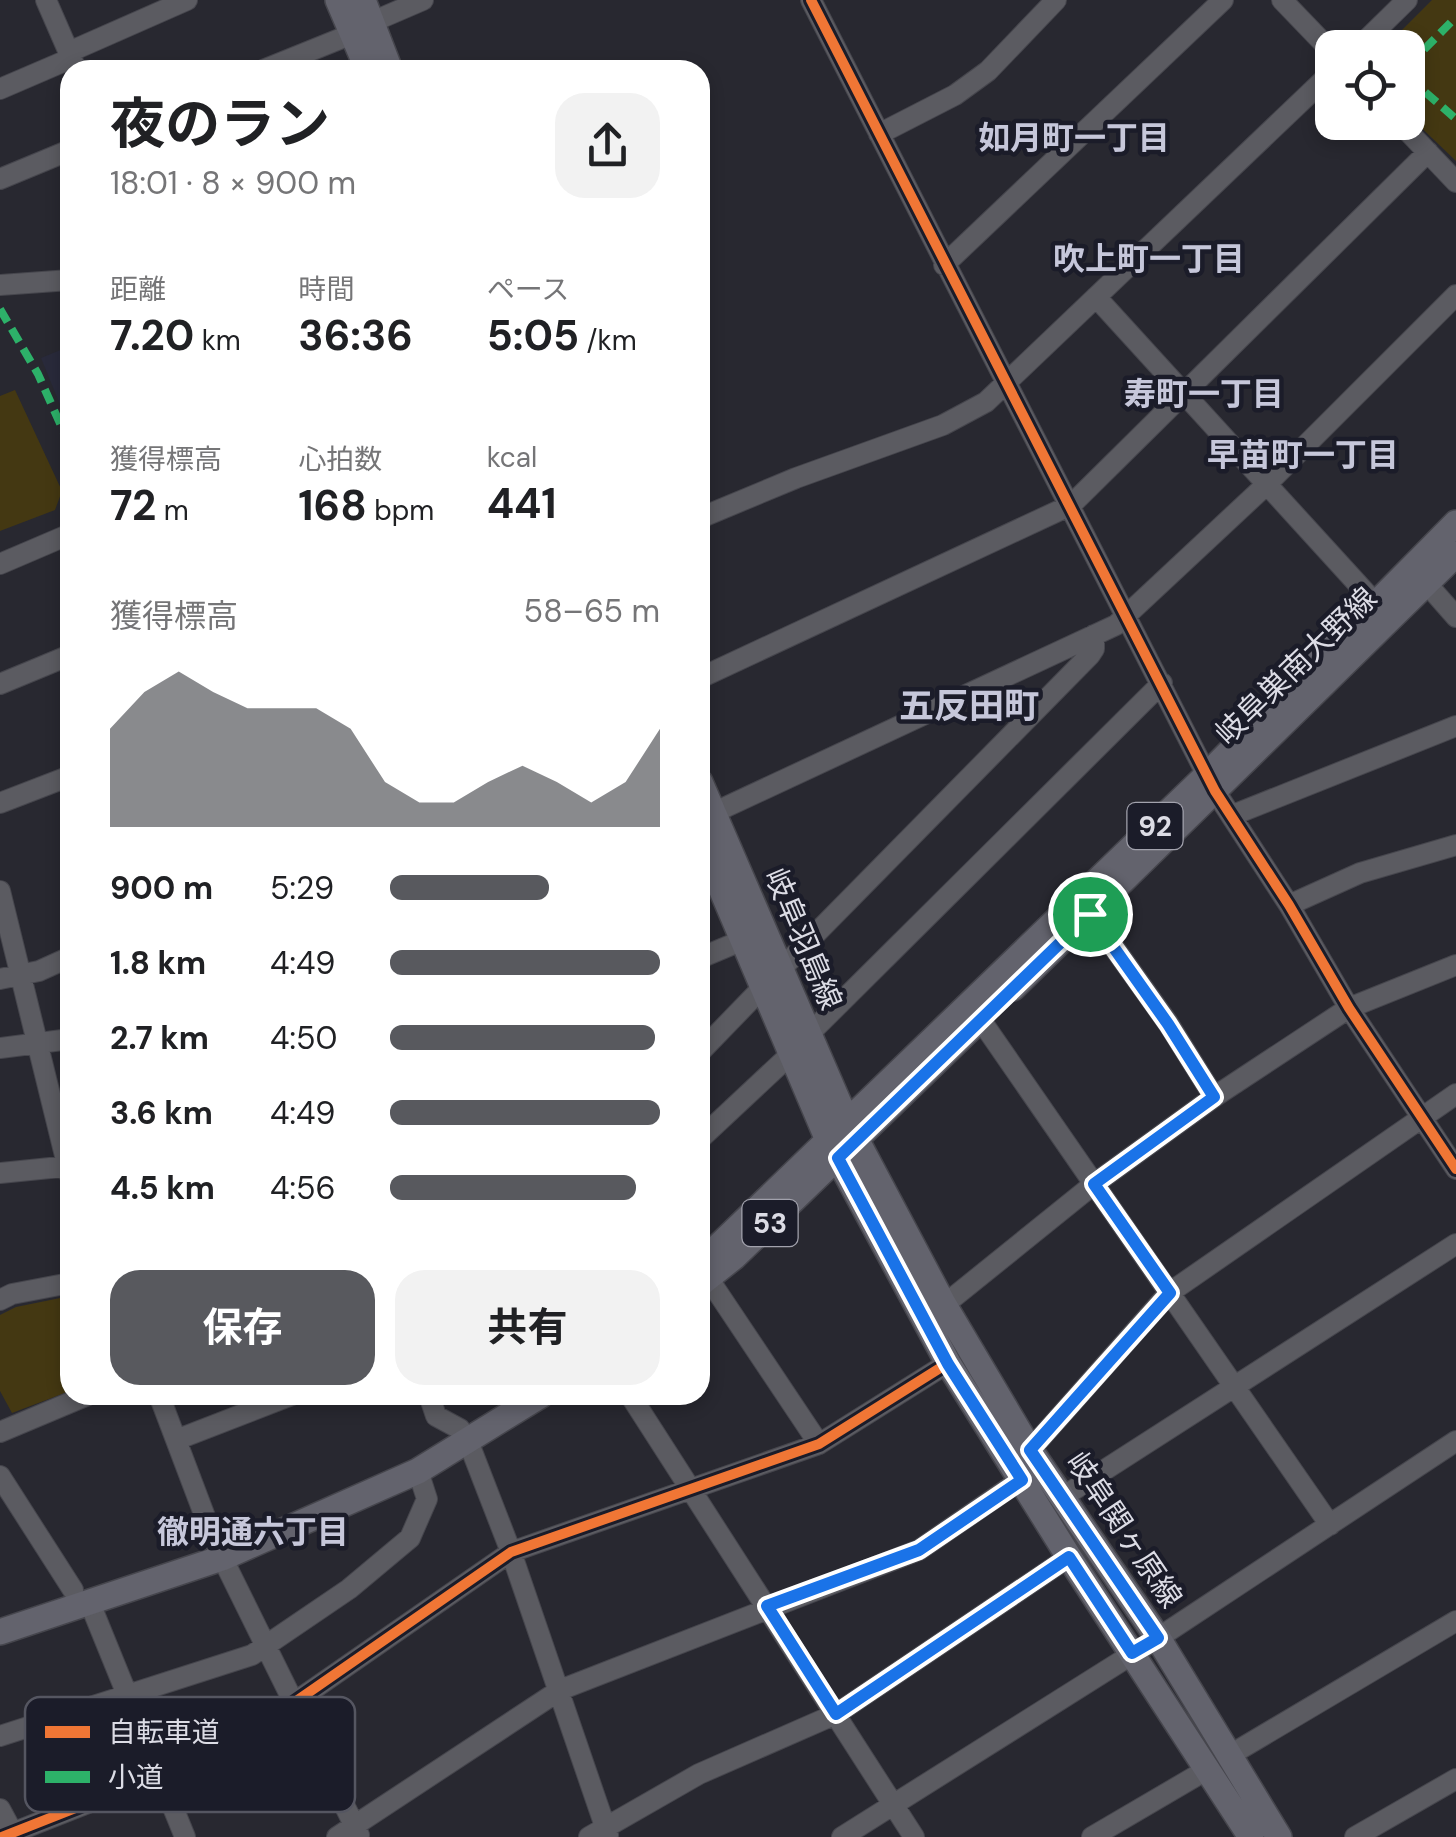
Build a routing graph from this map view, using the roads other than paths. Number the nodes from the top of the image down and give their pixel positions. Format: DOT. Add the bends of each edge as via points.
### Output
graph roads {
  1 [pos="46,0"];
  2 [pos="187,0"];
  3 [pos="338,0"];
  4 [pos="423,0"];
  5 [pos="811,0"];
  6 [pos="1056,0"];
  7 [pos="1223,0"];
  8 [pos="1282,0"];
  9 [pos="1407,0"];
  10 [pos="363,18"];
  11 [pos="1376,30"];
  12 [pos="1315,34"];
  13 [pos="73,60"];
  14 [pos="282,60"];
  15 [pos="367,60"];
  16 [pos="385,60"];
  17 [pos="60,65"];
  18 [pos="1315,88"];
  19 [pos="0,89"];
  20 [pos="878,134"];
  21 [pos="1417,140"];
  22 [pos="1428,152"];
  23 [pos="60,154"];
  24 [pos="0,179"];
  25 [pos="1456,182"];
  26 [pos="944,265"];
  27 [pos="60,281"];
  28 [pos="0,286"];
  29 [pos="1456,295"];
  30 [pos="1096,297"];
  31 [pos="1005,385"];
  32 [pos="1183,393"];
  33 [pos="1267,484"];
  34 [pos="1071,504"];
  35 [pos="710,514"];
  36 [pos="1456,523"];
  37 [pos="60,538"];
  38 [pos="1456,554"];
  39 [pos="0,564"];
  40 [pos="1427,584"];
  41 [pos="1376,604"];
  42 [pos="1127,615"];
  43 [pos="1456,616"];
  44 [pos="1094,635"];
  45 [pos="60,658"];
  46 [pos="710,673"];
  47 [pos="0,684"];
  48 [pos="1162,684"];
  49 [pos="1456,726"];
  50 [pos="60,780"];
  51 [pos="1211,782"];
  52 [pos="0,803"];
  53 [pos="710,806"];
  54 [pos="713,813"];
  55 [pos="1233,815"];
  56 [pos="1456,845"];
  57 [pos="710,862"];
  58 [pos="0,892"];
  59 [pos="1290,906"];
  60 [pos="1090,914"];
  61 [pos="743,940"];
  62 [pos="710,954"];
  63 [pos="60,961"];
  64 [pos="1456,966"];
  65 [pos="10,977"];
  66 [pos="772,978"];
  67 [pos="1349,1008"];
  68 [pos="980,1019"];
  69 [pos="60,1040"];
  70 [pos="710,1042"];
  71 [pos="37,1043"];
  72 [pos="800,1044"];
  73 [pos="0,1048"];
  74 [pos="1456,1094"];
  75 [pos="1214,1097"];
  76 [pos="1423,1115"];
  77 [pos="710,1130"];
  78 [pos="60,1134"];
  79 [pos="842,1140"];
  80 [pos="1456,1169"];
  81 [pos="60,1170"];
  82 [pos="0,1173"];
  83 [pos="1094,1184"];
  84 [pos="1456,1244"];
  85 [pos="710,1268"];
  86 [pos="60,1284"];
  87 [pos="710,1285"];
  88 [pos="1170,1293"];
  89 [pos="0,1300"];
  90 [pos="944,1305"];
  91 [pos="948,1364"];
  92 [pos="1234,1386"];
  93 [pos="64,1405"];
  94 [pos="164,1405"];
  95 [pos="266,1405"];
  96 [pos="432,1405"];
  97 [pos="502,1405"];
  98 [pos="521,1405"];
  99 [pos="637,1405"];
  100 [pos="0,1432"];
  101 [pos="464,1435"];
  102 [pos="176,1440"];
  103 [pos="1456,1441"];
  104 [pos="819,1444"];
  105 [pos="1030,1450"];
  106 [pos="418,1471"];
  107 [pos="0,1476"];
  108 [pos="1022,1480"];
  109 [pos="693,1490"];
  110 [pos="1060,1498"];
  111 [pos="1330,1525"];
  112 [pos="218,1550"];
  113 [pos="511,1552"];
  114 [pos="1069,1557"];
  115 [pos="81,1596"];
  116 [pos="767,1606"];
  117 [pos="0,1614"];
  118 [pos="1456,1621"];
  119 [pos="0,1632"];
  120 [pos="1158,1638"];
  121 [pos="264,1647"];
  122 [pos="1132,1653"];
  123 [pos="560,1690"];
  124 [pos="127,1694"];
  125 [pos="118,1697"];
  126 [pos="128,1697"];
  127 [pos="289,1697"];
  128 [pos="302,1697"];
  129 [pos="836,1714"];
  130 [pos="25,1728"];
  131 [pos="0,1736"];
  132 [pos="1219,1762"];
  133 [pos="1456,1779"];
  134 [pos="892,1803"];
  135 [pos="0,1809"];
  136 [pos="66,1812"];
  137 [pos="175,1812"];
  138 [pos="350,1834"];
  139 [pos="601,1834"];
  140 [pos="9,1835"];
  141 [pos="184,1837"];
  142 [pos="842,1837"];
  143 [pos="914,1837"];
  144 [pos="1092,1837"];
  145 [pos="1250,1837"];
  146 [pos="1279,1837"];
  147 [pos="1356,1837"];
  1 -- 13 [label="street"];
  2 -- 13 [label="street"];
  3 -- 10 [label="main road"];
  4 -- 10 [label="street"];
  5 -- 20 [label="street"];
  6 -- 20 [label="street" via="988,71"];
  7 -- 26 [label="street"];
  8 -- 12 [label="street"];
  9 -- 11 [label="street"];
  10 -- 14 [label="street"];
  10 -- 15 [label="main road"];
  10 -- 16 [label="main road"];
  17 -- 19 [label="street"];
  18 -- 30 [label="street"];
  20 -- 26 [label="street"];
  21 -- 22 [label="street"];
  22 -- 25 [label="street"];
  22 -- 32 [label="street"];
  23 -- 24 [label="street"];
  26 -- 31 [label="street"];
  27 -- 28 [label="street"];
  29 -- 33 [label="street"];
  30 -- 31 [label="street"];
  30 -- 32 [label="street"];
  31 -- 34 [label="street"];
  31 -- 35 [label="street" via="944,425"];
  32 -- 33 [label="street"];
  32 -- 34 [label="street"];
  33 -- 41 [label="street"];
  33 -- 42 [label="street"];
  34 -- 42 [label="street"];
  34 -- 46 [label="street"];
  36 -- 41 [label="main road, 岐阜巣南大野線 / 92"];
  37 -- 39 [label="street"];
  38 -- 40 [label="main road, 岐阜巣南大野線 / 92"];
  40 -- 43 [label="street"];
  40 -- 51 [label="main road, 岐阜巣南大野線 / 92"];
  41 -- 51 [label="main road, 岐阜巣南大野線 / 92"];
  42 -- 44 [label="street"];
  42 -- 48 [label="street"];
  44 -- 54 [label="street"];
  44 -- 66 [label="street" via="1090,655"];
  45 -- 47 [label="street"];
  48 -- 51 [label="street"];
  48 -- 72 [label="street"];
  49 -- 55 [label="street"];
  50 -- 52 [label="street"];
  51 -- 55 [label="street"];
  51 -- 60 [label="main road, 岐阜巣南大野線 / 92"];
  51 -- 79 [label="main road, 岐阜巣南大野線 / 92"];
  53 -- 54 [label="main road, 岐阜羽島線"];
  54 -- 66 [label="main road, 岐阜羽島線"];
  55 -- 59 [label="street"];
  56 -- 59 [label="street" via="1360,872"];
  57 -- 61 [label="main road, 岐阜羽島線"];
  58 -- 65 [label="street"];
  59 -- 67 [label="street"];
  60 -- 68 [label="main road, 岐阜巣南大野線 / 92"];
  60 -- 75 [label="street"];
  61 -- 62 [label="street"];
  61 -- 66 [label="main road, 岐阜羽島線"];
  63 -- 65 [label="street"];
  64 -- 67 [label="street"];
  65 -- 71 [label="street"];
  66 -- 70 [label="street"];
  66 -- 72 [label="main road, 岐阜羽島線"];
  67 -- 75 [label="street"];
  67 -- 76 [label="street"];
  68 -- 79 [label="main road, 岐阜巣南大野線 / 92"];
  68 -- 83 [label="street"];
  69 -- 71 [label="street"];
  71 -- 73 [label="street"];
  71 -- 78 [label="street"];
  72 -- 77 [label="street"];
  72 -- 79 [label="main road, 岐阜羽島線"];
  74 -- 76 [label="street"];
  75 -- 83 [label="street"];
  76 -- 80 [label="street"];
  76 -- 88 [label="street"];
  79 -- 85 [label="main road, 53"];
  79 -- 90 [label="main road, 岐阜関ヶ原線"];
  79 -- 91 [label="main road, 岐阜関ヶ原線"];
  81 -- 82 [label="street"];
  83 -- 88 [label="street"];
  83 -- 90 [label="street"];
  84 -- 92 [label="street"];
  86 -- 89 [label="street"];
  87 -- 104 [label="street"];
  88 -- 92 [label="street"];
  88 -- 105 [label="street"];
  90 -- 105 [label="main road, 岐阜関ヶ原線"];
  91 -- 104 [label="street"];
  91 -- 108 [label="main road, 岐阜関ヶ原線"];
  92 -- 110 [label="street"];
  92 -- 111 [label="street"];
  93 -- 100 [label="street"];
  94 -- 102 [label="street"];
  95 -- 102 [label="street"];
  96 -- 101 [label="street" via="436,1416"];
  97 -- 101 [label="main road"];
  98 -- 101 [label="main road"];
  99 -- 109 [label="street"];
  101 -- 106 [label="main road"];
  101 -- 112 [label="main road"];
  101 -- 113 [label="street"];
  102 -- 112 [label="street"];
  103 -- 111 [label="street"];
  104 -- 109 [label="street"];
  105 -- 110 [label="main road, 岐阜関ヶ原線"];
  106 -- 112 [label="main road"];
  106 -- 121 [label="street" via="427,1499 410,1538"];
  107 -- 115 [label="street"];
  108 -- 114 [label="main road, 岐阜関ヶ原線"];
  108 -- 116 [label="street" via="919,1550"];
  109 -- 113 [label="street"];
  109 -- 116 [label="street"];
  110 -- 120 [label="main road, 岐阜関ヶ原線"];
  111 -- 120 [label="street"];
  112 -- 115 [label="main road"];
  112 -- 121 [label="street"];
  113 -- 123 [label="street"];
  113 -- 128 [label="street"];
  114 -- 122 [label="main road, 岐阜関ヶ原線"];
  114 -- 129 [label="street"];
  115 -- 117 [label="main road"];
  115 -- 119 [label="main road"];
  115 -- 124 [label="street"];
  116 -- 123 [label="street"];
  116 -- 129 [label="street"];
  118 -- 132 [label="street"];
  120 -- 122 [label="street"];
  120 -- 132 [label="main road, 岐阜関ヶ原線"];
  121 -- 124 [label="street"];
  121 -- 127 [label="street"];
  122 -- 132 [label="main road, 岐阜関ヶ原線"];
  122 -- 134 [label="street"];
  123 -- 138 [label="street"];
  123 -- 139 [label="street"];
  124 -- 125 [label="street"];
  124 -- 126 [label="street"];
  129 -- 134 [label="street"];
  129 -- 139 [label="street" via="699,1774"];
  130 -- 131 [label="street"];
  132 -- 144 [label="street"];
  132 -- 145 [label="main road, 岐阜関ヶ原線"];
  132 -- 146 [label="main road, 岐阜関ヶ原線"];
  133 -- 147 [label="street"];
  134 -- 142 [label="street"];
  134 -- 143 [label="street"];
  135 -- 140 [label="street"];
  136 -- 140 [label="street"];
  137 -- 141 [label="street"];
}
